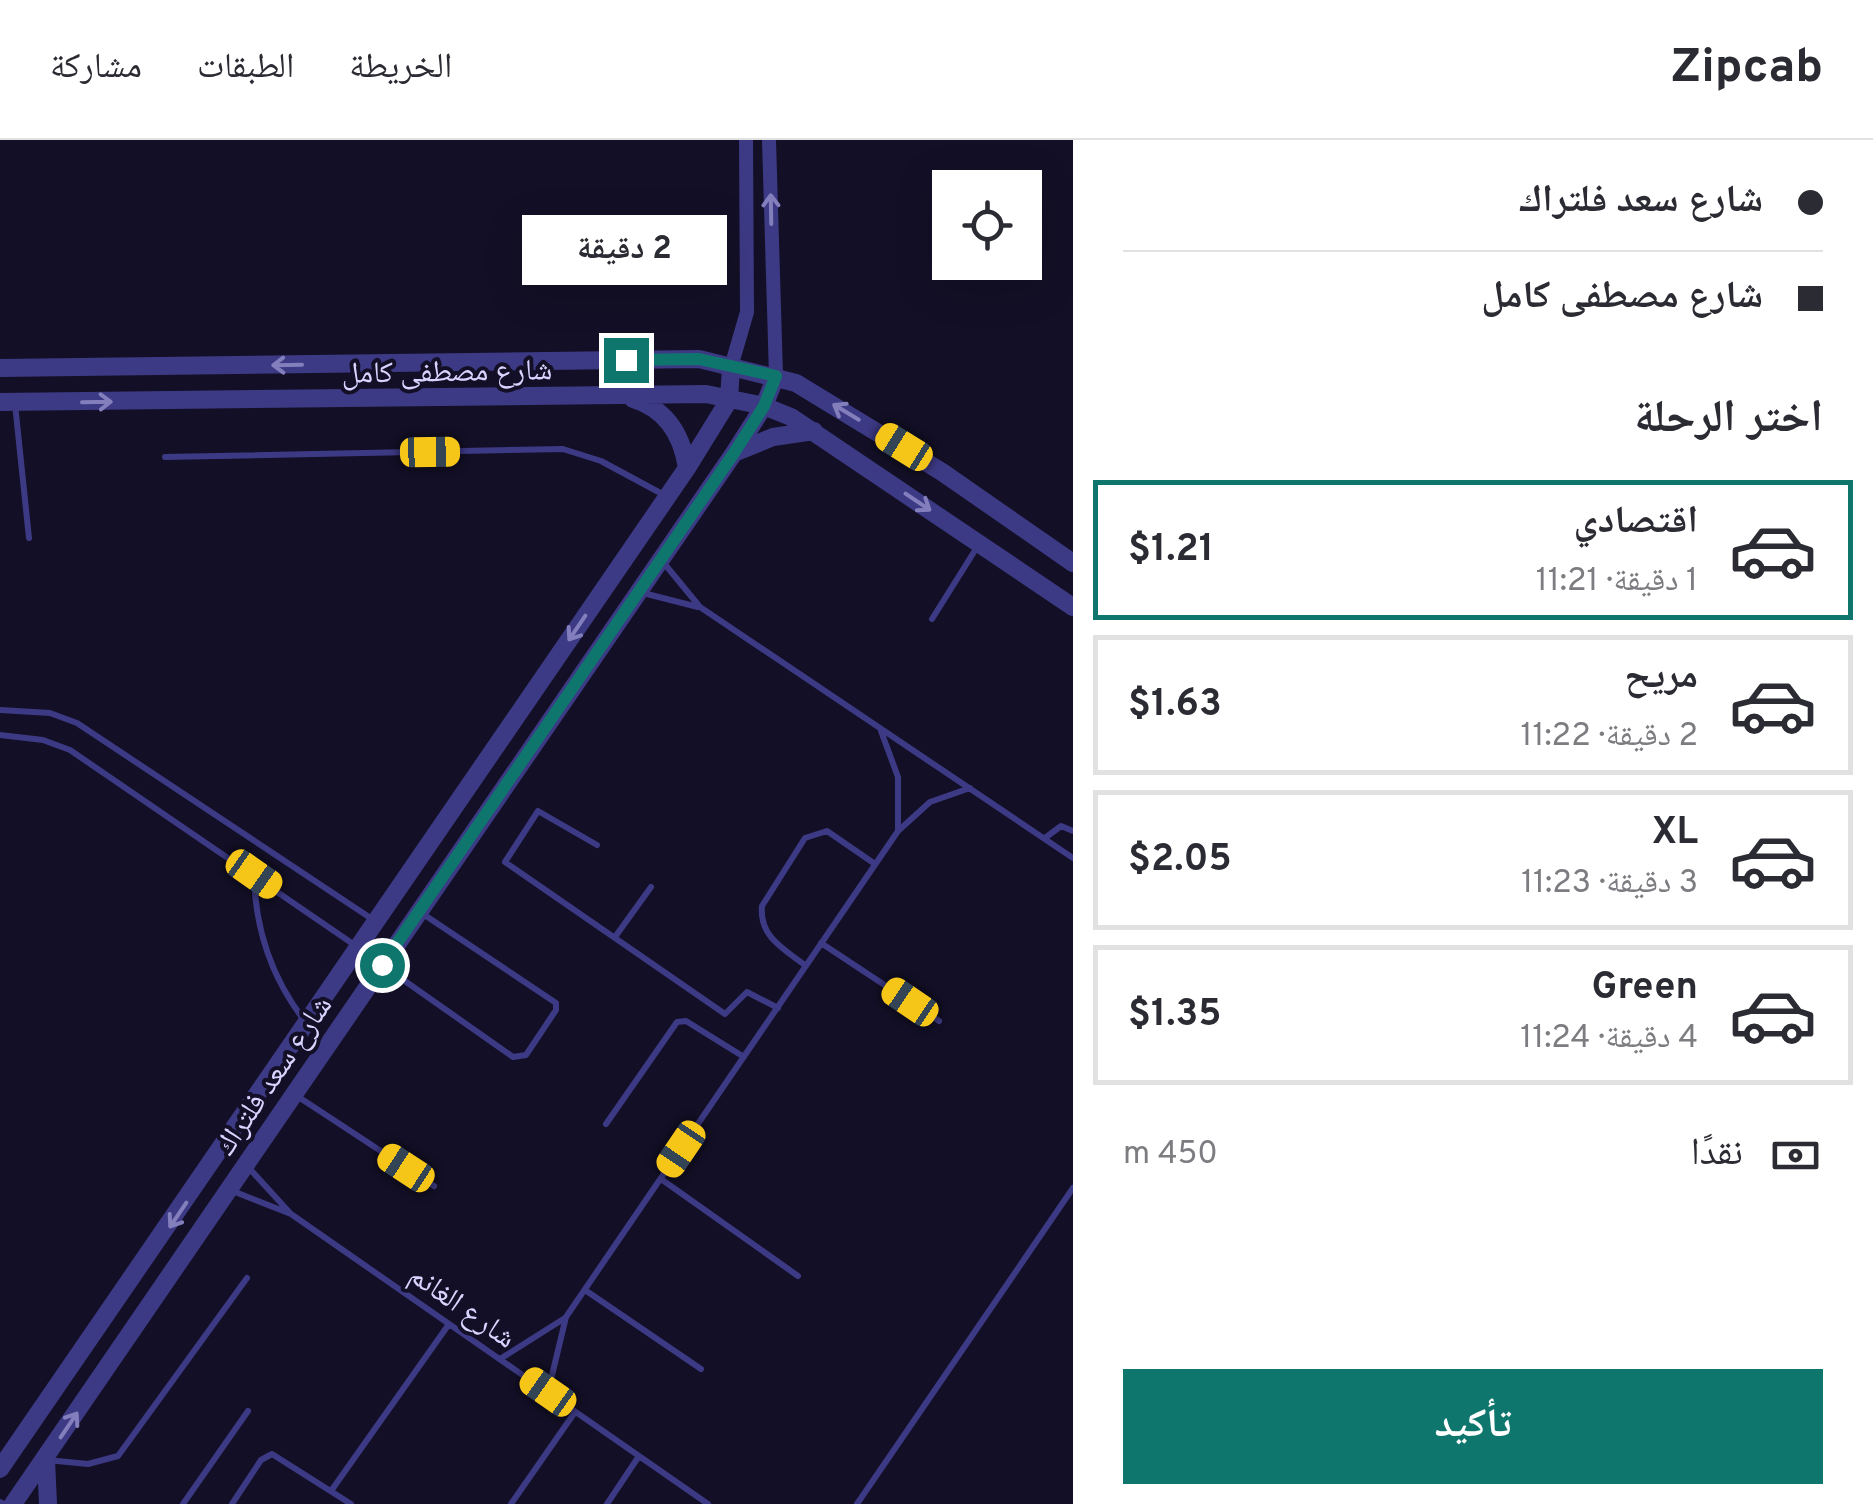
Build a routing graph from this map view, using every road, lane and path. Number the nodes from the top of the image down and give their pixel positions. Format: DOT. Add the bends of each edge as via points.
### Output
graph roads {
  1 [pos="746,140"];
  2 [pos="769,140"];
  3 [pos="772,264"];
  4 [pos="748,265"];
  5 [pos="731,367"];
  6 [pos="0,368"];
  7 [pos="776,376"];
  8 [pos="623,396"];
  9 [pos="729,400"];
  10 [pos="8,402"];
  11 [pos="764,406"];
  12 [pos="814,431"];
  13 [pos="734,453"];
  14 [pos="165,457"];
  15 [pos="687,468"];
  16 [pos="667,497"];
  17 [pos="29,538"];
  18 [pos="636,542"];
  19 [pos="979,543"];
  20 [pos="660,560"];
  21 [pos="1073,562"];
  22 [pos="614,574"];
  23 [pos="639,591"];
  24 [pos="700,607"];
  25 [pos="1073,607"];
  26 [pos="932,619"];
  27 [pos="0,710"];
  28 [pos="879,727"];
  29 [pos="0,735"];
  30 [pos="970,788"];
  31 [pos="898,831"];
  32 [pos="1073,831"];
  33 [pos="1046,838"];
  34 [pos="597,845"];
  35 [pos="1073,858"];
  36 [pos="876,864"];
  37 [pos="254,874"];
  38 [pos="651,886"];
  39 [pos="418,910"];
  40 [pos="377,922"];
  41 [pos="616,936"];
  42 [pos="400,937"];
  43 [pos="822,943"];
  44 [pos="360,948"];
  45 [pos="382,965"];
  46 [pos="806,966"];
  47 [pos="778,1008"];
  48 [pos="939,1021"];
  49 [pos="308,1025"];
  50 [pos="744,1057"];
  51 [pos="294,1094"];
  52 [pos="606,1124"];
  53 [pos="221,1152"];
  54 [pos="246,1166"];
  55 [pos="206,1175"];
  56 [pos="660,1179"];
  57 [pos="434,1186"];
  58 [pos="1073,1188"];
  59 [pos="228,1189"];
  60 [pos="291,1214"];
  61 [pos="798,1276"];
  62 [pos="248,1278"];
  63 [pos="585,1290"];
  64 [pos="566,1317"];
  65 [pos="449,1324"];
  66 [pos="500,1360"];
  67 [pos="701,1369"];
  68 [pos="548,1392"];
  69 [pos="248,1411"];
  70 [pos="575,1412"];
  71 [pos="639,1456"];
  72 [pos="46,1460"];
  73 [pos="0,1469"];
  74 [pos="332,1491"];
  75 [pos="694,1500"];
  76 [pos="13,1504"];
  77 [pos="48,1504"];
  78 [pos="184,1504"];
  79 [pos="232,1504"];
  80 [pos="351,1504"];
  81 [pos="512,1504"];
  82 [pos="606,1504"];
  83 [pos="708,1504"];
  84 [pos="857,1504"];
  1 -- 4 [label="street"];
  3 -- 2 [label="street, one-way"];
  3 -- 4 [label="street"];
  3 -- 7 [label="street"];
  4 -- 5 [label="street" via="746,312"];
  5 -- 6 [label="street, شارع مصطفى كامل, one-way" via="699,359"];
  5 -- 7 [label="street, شارع مصطفى كامل"];
  5 -- 9 [label="street, شارع سعد فلتراك"];
  7 -- 11 [label="street, شارع سعد فلتراك"];
  21 -- 7 [label="street, شارع مصطفى كامل, one-way" via="904,447"];
  8 -- 9 [label="street, شارع مصطفى كامل" via="706,394"];
  10 -- 8 [label="street, شارع مصطفى كامل, one-way"];
  8 -- 15 [label="street" via="668,420"];
  9 -- 11 [label="street, شارع مصطفى كامل"];
  9 -- 15 [label="street, شارع سعد فلتراك"];
  10 -- 17 [label="lane"];
  11 -- 12 [label="street, شارع مصطفى كامل"];
  11 -- 13 [label="street, شارع سعد فلتراك"];
  12 -- 13 [label="street"];
  12 -- 19 [label="street, شارع مصطفى كامل, one-way"];
  13 -- 20 [label="street, شارع سعد فلتراك"];
  14 -- 16 [label="lane" via="563,449 601,461"];
  15 -- 16 [label="street, شارع سعد فلتراك"];
  16 -- 18 [label="street, شارع سعد فلتراك"];
  18 -- 20 [label="street"];
  18 -- 22 [label="street, شارع سعد فلتراك"];
  19 -- 25 [label="street, شارع مصطفى كامل"];
  19 -- 26 [label="lane"];
  20 -- 23 [label="street, شارع سعد فلتراك"];
  20 -- 24 [label="lane"];
  22 -- 23 [label="street"];
  22 -- 40 [label="street, شارع سعد فلتراك, one-way"];
  23 -- 24 [label="lane"];
  23 -- 39 [label="street, شارع سعد فلتراك"];
  24 -- 28 [label="lane"];
  27 -- 40 [label="lane" via="50,713 77,723"];
  28 -- 30 [label="lane"];
  28 -- 31 [label="lane" via="898,777"];
  29 -- 37 [label="lane" via="70,750"];
  30 -- 31 [label="lane" via="930,802"];
  30 -- 33 [label="lane"];
  31 -- 36 [label="lane"];
  32 -- 33 [label="lane" via="1062,826"];
  33 -- 35 [label="lane"];
  34 -- 41 [label="lane" via="538,811 504,862"];
  36 -- 43 [label="lane"];
  36 -- 46 [label="lane" via="827,831 805,838 760,920 774,942"];
  37 -- 44 [label="lane"];
  37 -- 49 [label="lane" via="267,954"];
  38 -- 41 [label="lane"];
  39 -- 42 [label="street, شارع سعد فلتراك"];
  39 -- 45 [label="lane" via="556,1003 546,1025 518,1059"];
  40 -- 42 [label="street"];
  40 -- 44 [label="street, شارع سعد فلتراك"];
  41 -- 47 [label="lane" via="725,1014 747,992"];
  42 -- 45 [label="street, شارع سعد فلتراك"];
  43 -- 46 [label="lane"];
  43 -- 48 [label="lane"];
  44 -- 45 [label="street"];
  44 -- 49 [label="street, شارع سعد فلتراك"];
  45 -- 51 [label="street, شارع سعد فلتراك"];
  46 -- 47 [label="lane"];
  47 -- 50 [label="lane"];
  49 -- 53 [label="street, شارع سعد فلتراك"];
  50 -- 52 [label="lane" via="686,1021 677,1022"];
  50 -- 56 [label="lane"];
  51 -- 54 [label="street, شارع سعد فلتراك"];
  51 -- 57 [label="lane"];
  53 -- 54 [label="street"];
  53 -- 55 [label="street, شارع سعد فلتراك"];
  54 -- 59 [label="street, شارع سعد فلتراك"];
  54 -- 60 [label="lane, شارع الغانم"];
  55 -- 59 [label="street"];
  55 -- 73 [label="street, شارع سعد فلتراك, one-way"];
  56 -- 61 [label="lane"];
  56 -- 63 [label="lane"];
  58 -- 84 [label="lane"];
  59 -- 60 [label="lane, شارع الغانم"];
  72 -- 59 [label="street, شارع سعد فلتراك, one-way"];
  60 -- 65 [label="lane, شارع الغانم"];
  62 -- 72 [label="lane" via="118,1456 88,1464"];
  63 -- 64 [label="lane"];
  63 -- 67 [label="lane"];
  64 -- 66 [label="lane"];
  64 -- 68 [label="lane"];
  65 -- 66 [label="lane, شارع الغانم"];
  65 -- 74 [label="lane"];
  66 -- 68 [label="lane, شارع الغانم"];
  68 -- 70 [label="lane, شارع الغانم"];
  69 -- 78 [label="lane"];
  70 -- 71 [label="lane, شارع الغانم"];
  70 -- 81 [label="lane"];
  71 -- 75 [label="lane, شارع الغانم"];
  71 -- 82 [label="lane"];
  72 -- 76 [label="street, شارع سعد فلتراك"];
  72 -- 77 [label="street"];
  74 -- 79 [label="lane" via="272,1454"];
  74 -- 80 [label="lane"];
  75 -- 83 [label="lane, شارع الغانم"];
}
